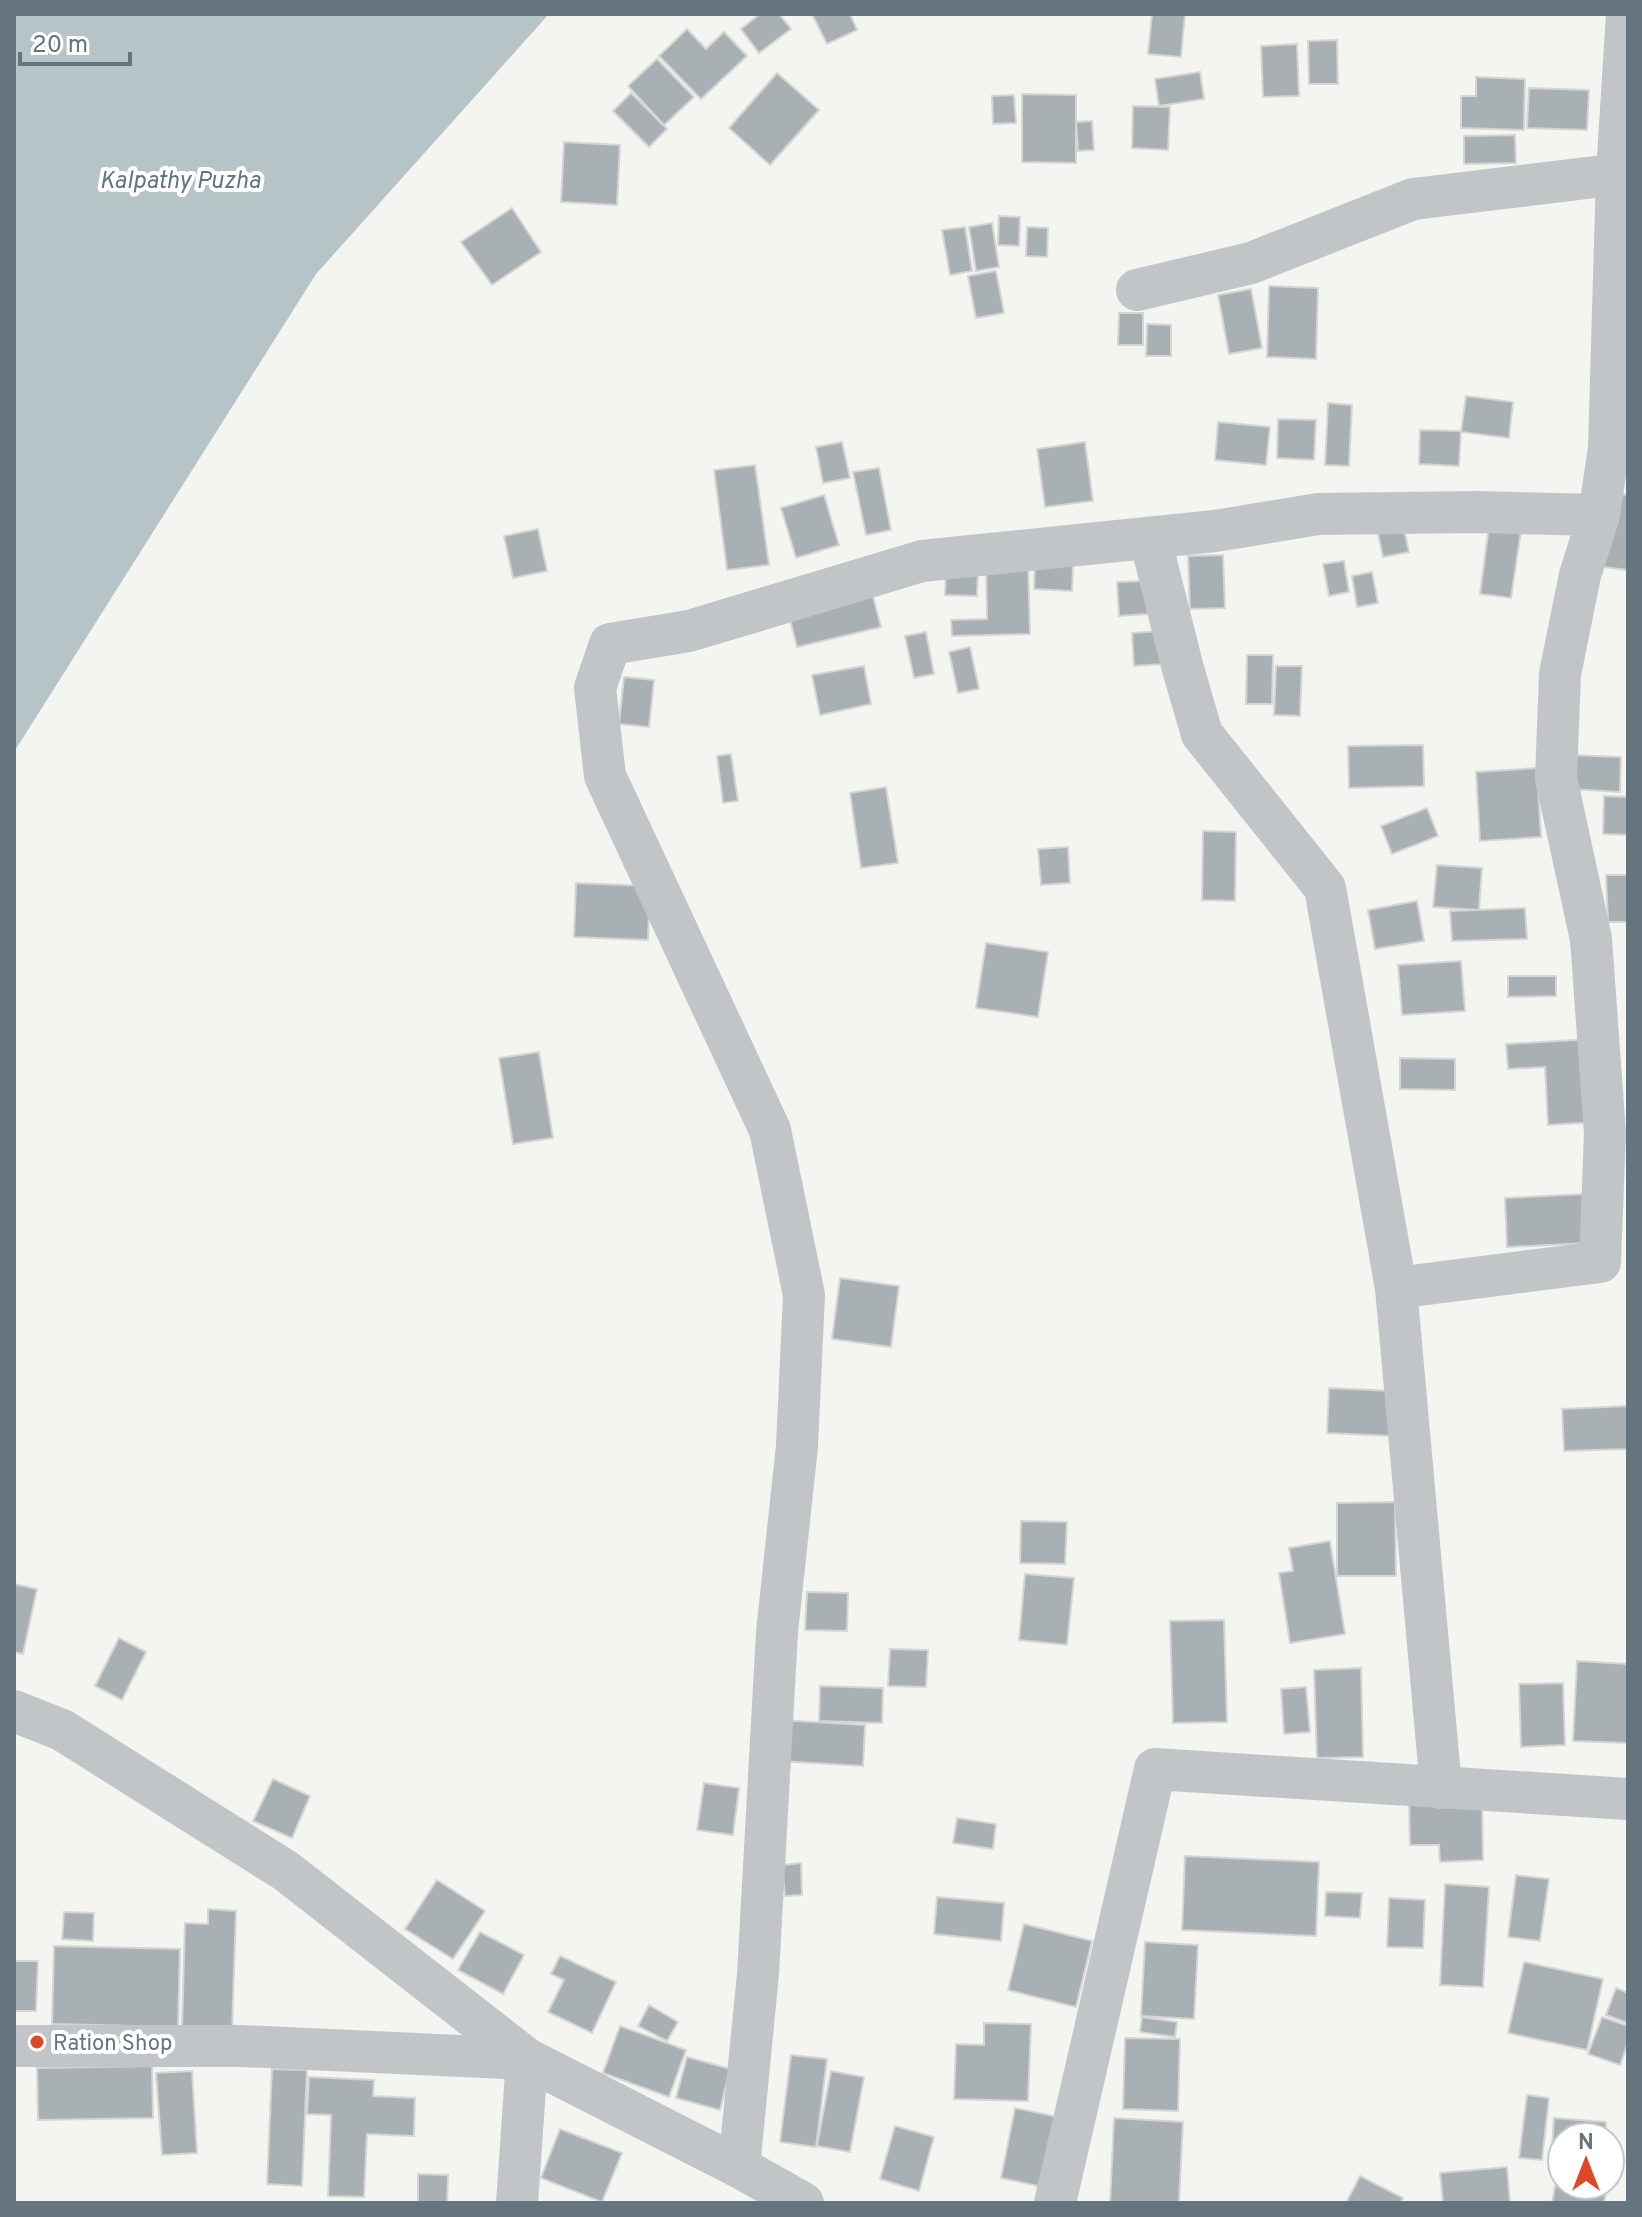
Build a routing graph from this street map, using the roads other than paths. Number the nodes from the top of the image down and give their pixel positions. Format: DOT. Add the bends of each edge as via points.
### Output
graph roads {
  1 [pos="1627,14"];
  2 [pos="1623,173"];
  3 [pos="1137,290"];
  4 [pos="1599,515"];
  5 [pos="1150,538"];
  6 [pos="1614,1259"];
  7 [pos="1396,1288"];
  8 [pos="14,1711"];
  9 [pos="1441,1788"];
  10 [pos="1628,1799"];
  11 [pos="14,2046"];
  12 [pos="527,2059"];
  13 [pos="739,2167"];
  14 [pos="517,2203"];
  15 [pos="803,2203"];
  16 [pos="1055,2203"];
  1 -- 2 [label="street"];
  2 -- 3 [label="street" via="1413,199 1251,263"];
  2 -- 4 [label="street" via="1609,448"];
  4 -- 5 [label="street" via="1318,514"];
  4 -- 6 [label="street" via="1580,575 1560,674 1556,778 1591,939"];
  5 -- 7 [label="street" via="1202,734 1325,888"];
  5 -- 13 [label="street" via="922,561 689,631 610,644 595,688 605,776 770,1130 804,1295 797,1446 777,1632 758,1974"];
  6 -- 7 [label="street"];
  7 -- 9 [label="street"];
  8 -- 12 [label="street" via="62,1730 286,1871"];
  9 -- 10 [label="street"];
  9 -- 16 [label="street" via="1155,1769"];
  11 -- 12 [label="street" via="241,2046"];
  12 -- 13 [label="street"];
  12 -- 14 [label="street"];
  13 -- 15 [label="street"];
}
